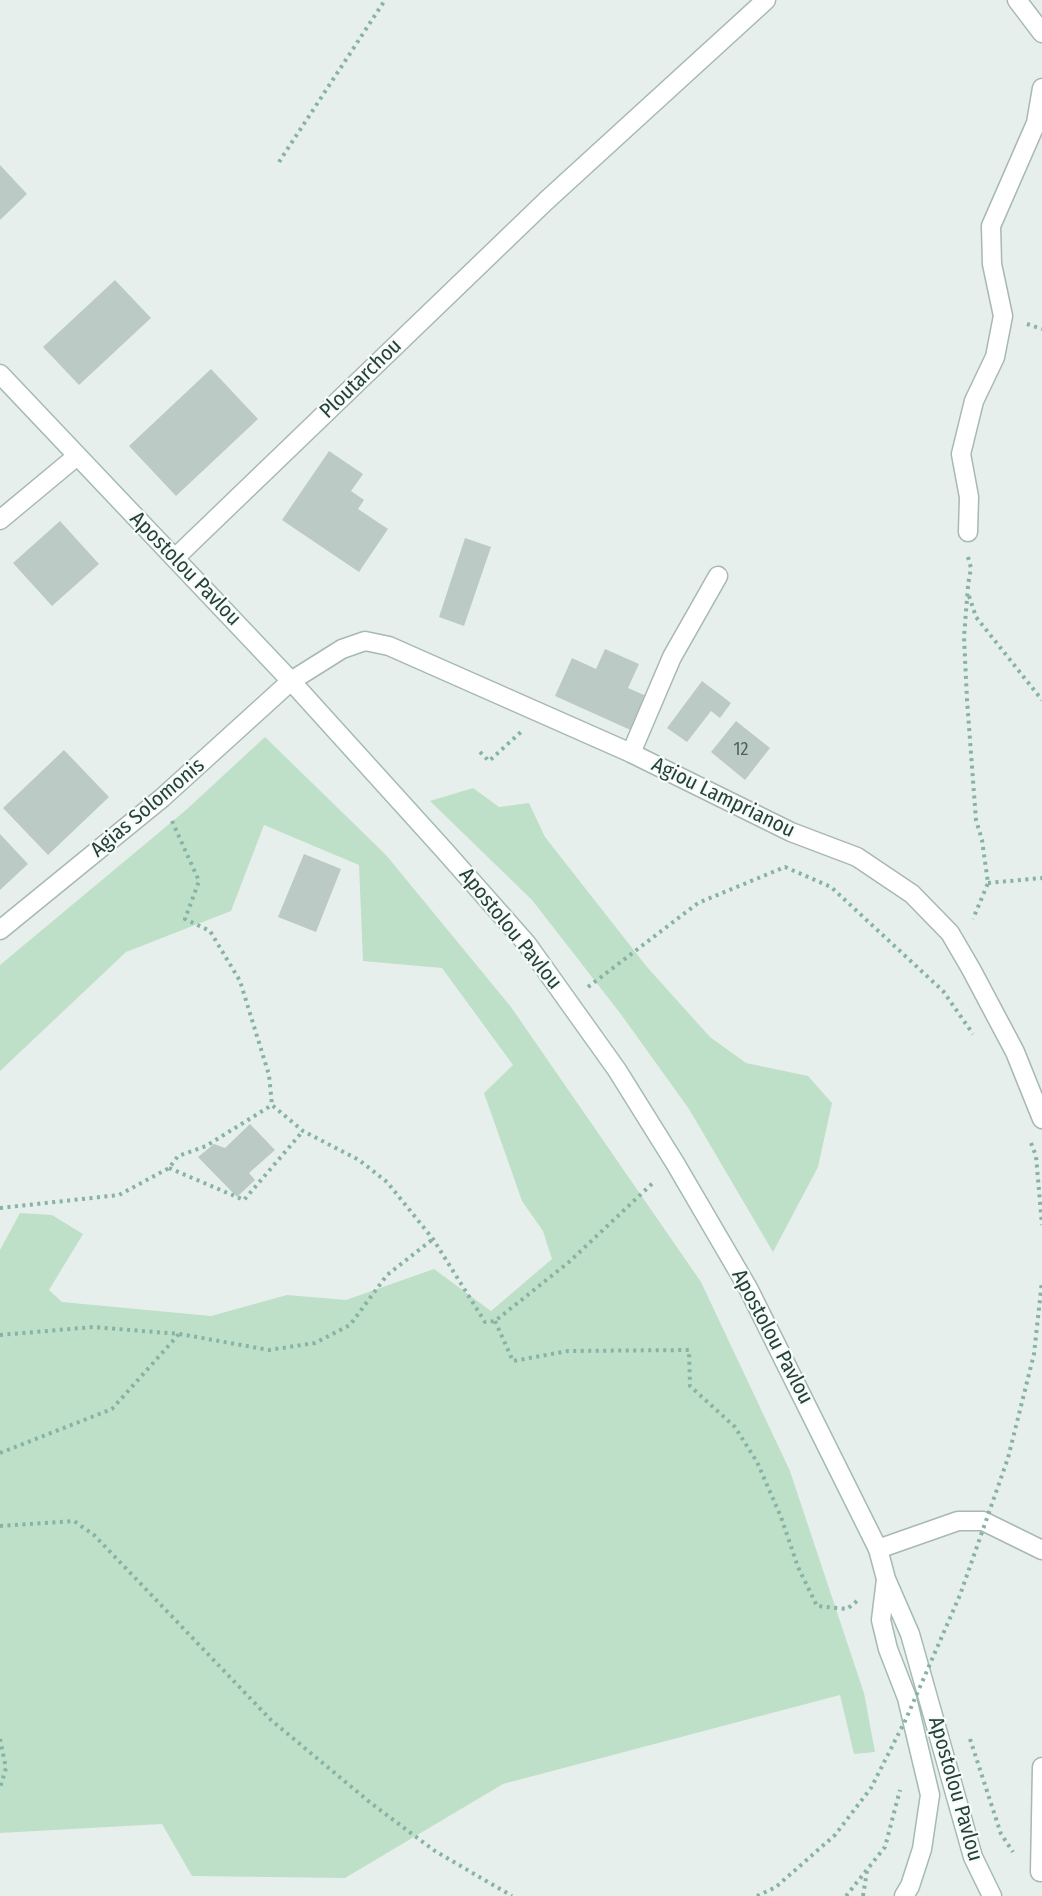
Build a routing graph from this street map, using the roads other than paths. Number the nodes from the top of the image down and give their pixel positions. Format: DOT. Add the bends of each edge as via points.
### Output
graph roads {
  1 [pos="766,0"];
  2 [pos="1017,0"];
  3 [pos="1042,33"];
  4 [pos="1042,88"];
  5 [pos="0,374"];
  6 [pos="77,456"];
  7 [pos="0,520"];
  8 [pos="968,532"];
  9 [pos="175,558"];
  10 [pos="718,576"];
  11 [pos="291,681"];
  12 [pos="631,753"];
  13 [pos="0,930"];
  14 [pos="1042,1119"];
  15 [pos="878,1549"];
  16 [pos="1042,1550"];
  17 [pos="886,1579"];
  18 [pos="1042,1767"];
  19 [pos="1040,1872"];
  20 [pos="904,1896"];
  21 [pos="992,1896"];
  1 -- 9 [label="street, Ploutarchou" via="547,200"];
  2 -- 3 [label="street"];
  4 -- 8 [label="street" via="1036,123 991,226 992,264 1003,316 995,357 974,400 961,454 969,497"];
  5 -- 6 [label="street, Apostolou Pavlou"];
  6 -- 7 [label="street"];
  6 -- 9 [label="street, Apostolou Pavlou"];
  9 -- 11 [label="street, Apostolou Pavlou"];
  10 -- 12 [label="street" via="672,657"];
  11 -- 12 [label="street, Agiou Lamprianou" via="342,649 365,641 389,646"];
  11 -- 13 [label="street, Agias Solomonis" via="162,798"];
  11 -- 15 [label="street, Apostolou Pavlou" via="527,944 617,1070 748,1288"];
  12 -- 14 [label="street, Agiou Lamprianou" via="791,832 857,856 912,894 950,933 966,960 1015,1052"];
  15 -- 16 [label="street" via="958,1521 982,1521"];
  15 -- 17 [label="street, Apostolou Pavlou"];
  17 -- 20 [label="street, Apostolou Pavlou" via="881,1620 907,1698 930,1795 922,1849"];
  17 -- 21 [label="street, Apostolou Pavlou" via="910,1634 973,1857"];
  18 -- 19 [label="street"];
}
